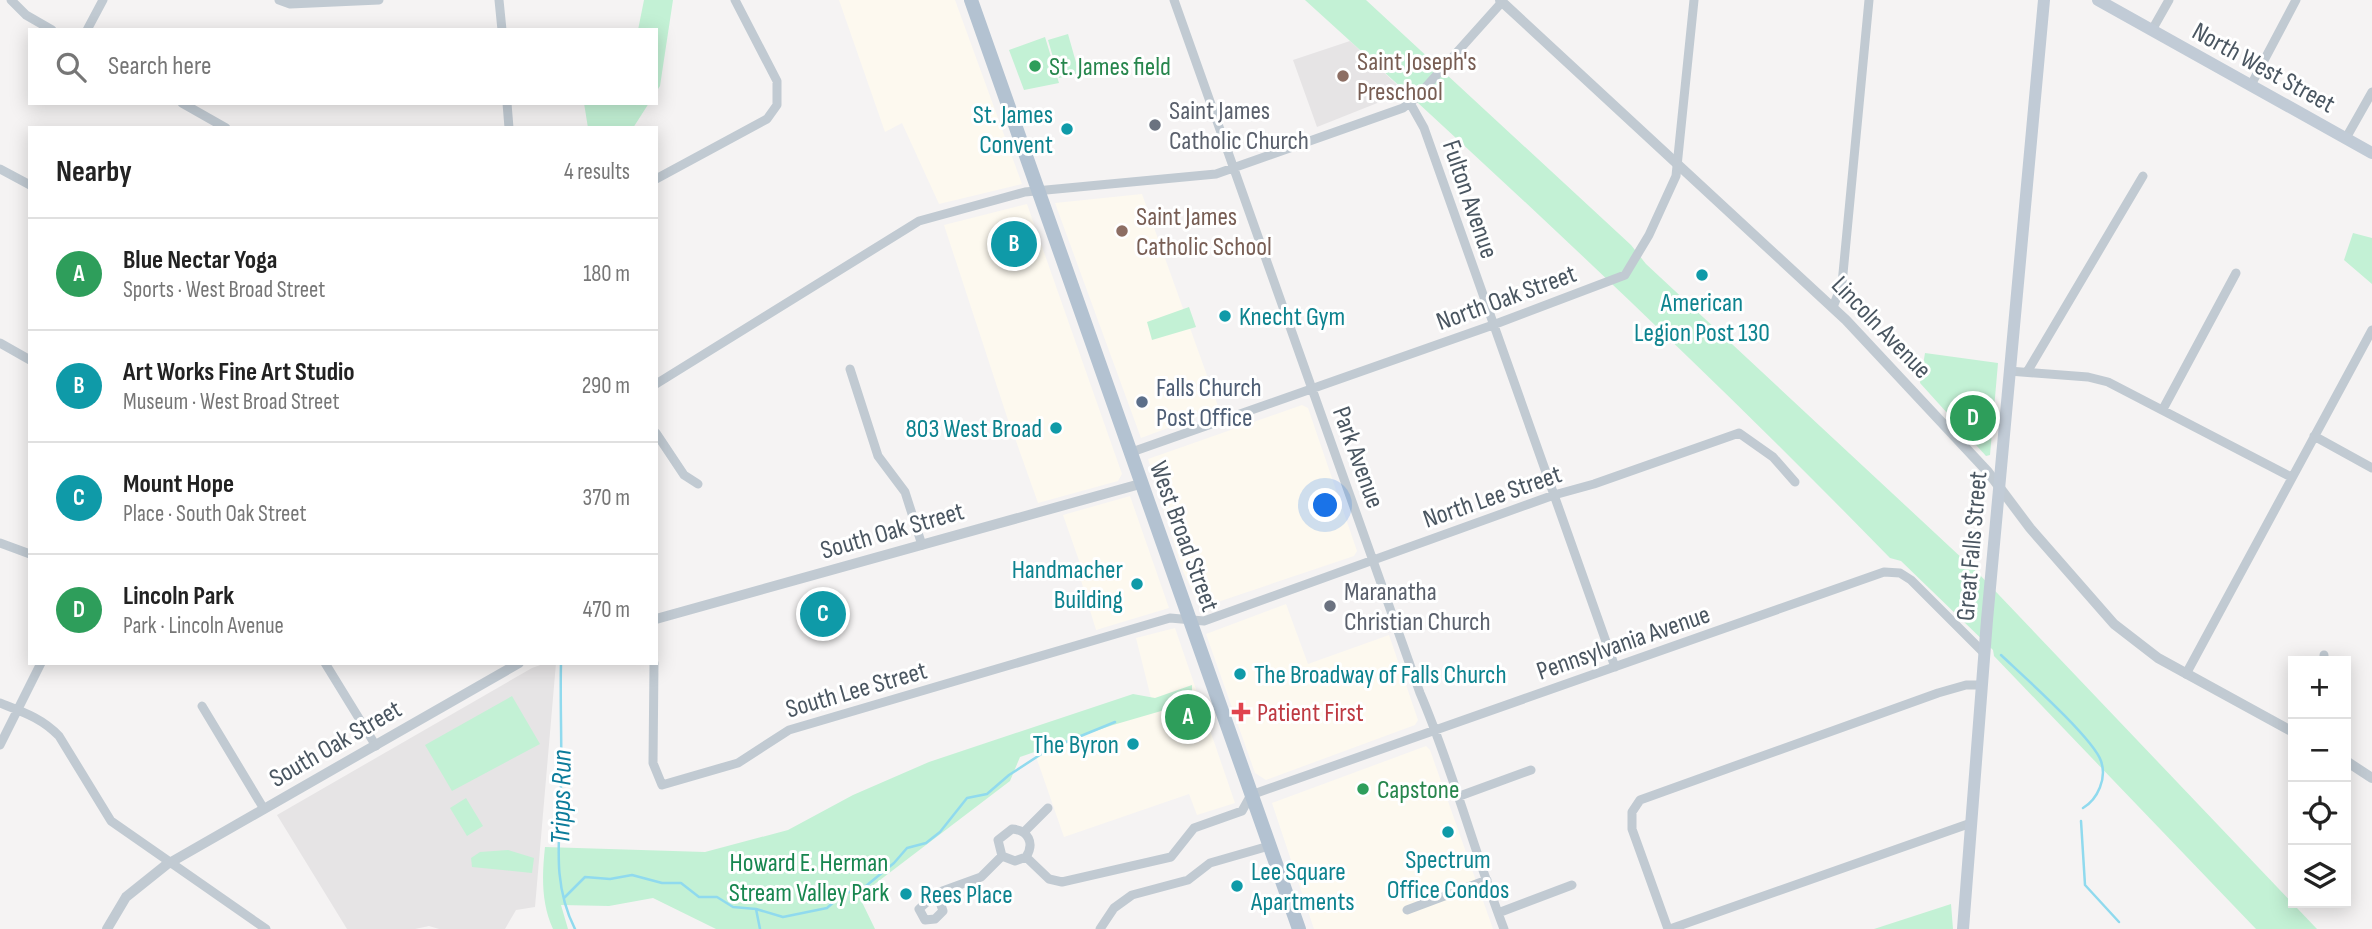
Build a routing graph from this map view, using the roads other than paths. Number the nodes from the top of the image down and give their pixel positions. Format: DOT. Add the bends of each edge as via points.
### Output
graph roads {
  1 [pos="11,0"];
  2 [pos="103,0"];
  3 [pos="279,0"];
  4 [pos="379,0"];
  5 [pos="499,0"];
  6 [pos="735,0"];
  7 [pos="971,0"];
  8 [pos="1174,0"];
  9 [pos="1694,0"];
  10 [pos="1869,0"];
  11 [pos="2044,0"];
  12 [pos="2098,0"];
  13 [pos="2169,0"];
  14 [pos="2296,0"];
  15 [pos="1501,1"];
  16 [pos="49,28"];
  17 [pos="88,28"];
  18 [pos="502,28"];
  19 [pos="2152,30"];
  20 [pos="2250,85"];
  21 [pos="2372,92"];
  22 [pos="1410,103"];
  23 [pos="186,105"];
  24 [pos="507,105"];
  25 [pos="223,126"];
  26 [pos="509,126"];
  27 [pos="2346,138"];
  28 [pos="2372,153"];
  29 [pos="1678,165"];
  30 [pos="0,169"];
  31 [pos="1234,169"];
  32 [pos="2143,176"];
  33 [pos="658,178"];
  34 [pos="28,184"];
  35 [pos="1037,192"];
  36 [pos="2236,273"];
  37 [pos="1833,307"];
  38 [pos="1493,325"];
  39 [pos="2372,330"];
  40 [pos="0,343"];
  41 [pos="28,359"];
  42 [pos="850,369"];
  43 [pos="2009,371"];
  44 [pos="2027,372"];
  45 [pos="658,383"];
  46 [pos="1312,388"];
  47 [pos="2162,410"];
  48 [pos="658,436"];
  49 [pos="2314,436"];
  50 [pos="1129,453"];
  51 [pos="2372,468"];
  52 [pos="2291,477"];
  53 [pos="1795,482"];
  54 [pos="698,484"];
  55 [pos="1140,484"];
  56 [pos="2000,485"];
  57 [pos="1554,495"];
  58 [pos="0,543"];
  59 [pos="922,545"];
  60 [pos="28,553"];
  61 [pos="1374,559"];
  62 [pos="658,618"];
  63 [pos="1188,620"];
  64 [pos="1984,653"];
  65 [pos="40,665"];
  66 [pos="326,665"];
  67 [pos="513,665"];
  68 [pos="654,665"];
  69 [pos="1615,667"];
  70 [pos="2186,674"];
  71 [pos="1982,685"];
  72 [pos="0,703"];
  73 [pos="202,706"];
  74 [pos="18,710"];
  75 [pos="2288,729"];
  76 [pos="1437,730"];
  77 [pos="0,745"];
  78 [pos="376,746"];
  79 [pos="2351,764"];
  80 [pos="1531,770"];
  81 [pos="2372,778"];
  82 [pos="1251,795"];
  83 [pos="1457,797"];
  84 [pos="1048,808"];
  85 [pos="264,809"];
  86 [pos="1971,823"];
  87 [pos="1024,832"];
  88 [pos="1269,846"];
  89 [pos="1002,856"];
  90 [pos="1026,857"];
  91 [pos="172,861"];
  92 [pos="1487,880"];
  93 [pos="1572,885"];
  94 [pos="937,892"];
  95 [pos="1407,909"];
  96 [pos="1498,913"];
  97 [pos="107,929"];
  98 [pos="265,929"];
  99 [pos="1100,929"];
  100 [pos="1299,929"];
  101 [pos="1504,929"];
  102 [pos="1669,929"];
  103 [pos="1963,929"];
  1 -- 16 [label="street"];
  2 -- 17 [label="street"];
  3 -- 4 [label="street" via="290,4"];
  5 -- 18 [label="street"];
  6 -- 33 [label="street" via="777,81 779,97 767,118"];
  7 -- 35 [label="main road, West Broad Street"];
  8 -- 31 [label="street, Park Avenue"];
  9 -- 29 [label="street, North Oak Street"];
  10 -- 37 [label="street" via="1842,284"];
  11 -- 43 [label="main road, Great Falls Street"];
  12 -- 19 [label="main road, North West Street"];
  13 -- 19 [label="street"];
  14 -- 20 [label="street"];
  15 -- 22 [label="street"];
  15 -- 29 [label="street, Lincoln Avenue"];
  19 -- 20 [label="main road, North West Street"];
  20 -- 27 [label="main road, North West Street"];
  21 -- 27 [label="street"];
  22 -- 31 [label="street"];
  22 -- 38 [label="street, Fulton Avenue" via="1424,128"];
  23 -- 25 [label="street"];
  24 -- 26 [label="street"];
  27 -- 28 [label="main road, North West Street"];
  29 -- 37 [label="street, Lincoln Avenue"];
  29 -- 38 [label="street, North Oak Street" via="1655,225 1625,275"];
  30 -- 34 [label="street"];
  31 -- 35 [label="street"];
  31 -- 46 [label="street, Park Avenue"];
  32 -- 44 [label="street"];
  35 -- 45 [label="street" via="938,214 902,230"];
  35 -- 50 [label="main road, West Broad Street"];
  36 -- 47 [label="street"];
  37 -- 56 [label="street, Lincoln Avenue"];
  38 -- 46 [label="street, North Oak Street"];
  38 -- 57 [label="street, Fulton Avenue"];
  39 -- 49 [label="street"];
  40 -- 41 [label="street"];
  42 -- 59 [label="street" via="878,456 905,492"];
  43 -- 44 [label="street"];
  43 -- 56 [label="main road, Great Falls Street"];
  44 -- 47 [label="street" via="2108,382"];
  46 -- 50 [label="street, North Oak Street"];
  46 -- 61 [label="street, Park Avenue"];
  47 -- 52 [label="street"];
  48 -- 54 [label="street" via="684,475"];
  49 -- 51 [label="street"];
  49 -- 52 [label="street"];
  50 -- 55 [label="main road, West Broad Street"];
  52 -- 70 [label="street"];
  53 -- 57 [label="street, North Lee Street" via="1773,457 1739,433"];
  55 -- 59 [label="street, South Oak Street"];
  55 -- 63 [label="main road, West Broad Street"];
  56 -- 64 [label="main road, Great Falls Street"];
  56 -- 70 [label="street, Lincoln Avenue" via="2030,528 2105,615 2154,656"];
  57 -- 61 [label="street, North Lee Street"];
  57 -- 69 [label="street, Fulton Avenue"];
  58 -- 60 [label="street"];
  59 -- 62 [label="street, South Oak Street"];
  61 -- 63 [label="street, North Lee Street" via="1204,621"];
  61 -- 76 [label="street, Park Avenue"];
  63 -- 68 [label="street, South Lee Street" via="1170,618 789,730 738,763 662,785 653,763"];
  63 -- 82 [label="main road, West Broad Street"];
  64 -- 69 [label="street, Pennsylvania Avenue" via="1911,580 1892,571"];
  64 -- 71 [label="main road, Great Falls Street"];
  65 -- 74 [label="street"];
  66 -- 78 [label="street"];
  67 -- 78 [label="street, South Oak Street"];
  69 -- 76 [label="street, Pennsylvania Avenue"];
  70 -- 75 [label="street, Lincoln Avenue"];
  71 -- 86 [label="main road, Great Falls Street"];
  71 -- 102 [label="street" via="1951,688 1640,800 1632,813 1632,828"];
  72 -- 74 [label="street"];
  73 -- 85 [label="street"];
  74 -- 77 [label="street"];
  74 -- 91 [label="street" via="60,736 111,821"];
  76 -- 82 [label="street, Pennsylvania Avenue"];
  76 -- 83 [label="street, Park Avenue"];
  78 -- 85 [label="street, South Oak Street"];
  79 -- 81 [label="street"];
  80 -- 83 [label="street"];
  82 -- 88 [label="main road, West Broad Street"];
  82 -- 90 [label="street" via="1242,811 1194,828 1171,857 1062,882 1049,879"];
  83 -- 92 [label="street, Park Avenue"];
  84 -- 87 [label="street"];
  85 -- 91 [label="street, South Oak Street"];
  86 -- 102 [label="street"];
  86 -- 103 [label="main road, Great Falls Street"];
  87 -- 89 [label="street" via="1012,829 1002,834 998,844"];
  87 -- 90 [label="street" via="1030,843"];
  88 -- 99 [label="street" via="1210,863 1188,880 1132,895 1114,908"];
  88 -- 100 [label="main road, West Broad Street"];
  89 -- 90 [label="street" via="1014,861"];
  89 -- 94 [label="street" via="981,877"];
  91 -- 97 [label="street, South Oak Street" via="130,893"];
  91 -- 98 [label="street"];
  92 -- 95 [label="street"];
  92 -- 96 [label="street, Park Avenue"];
  93 -- 96 [label="street"];
  96 -- 101 [label="street, Park Avenue"];
}
